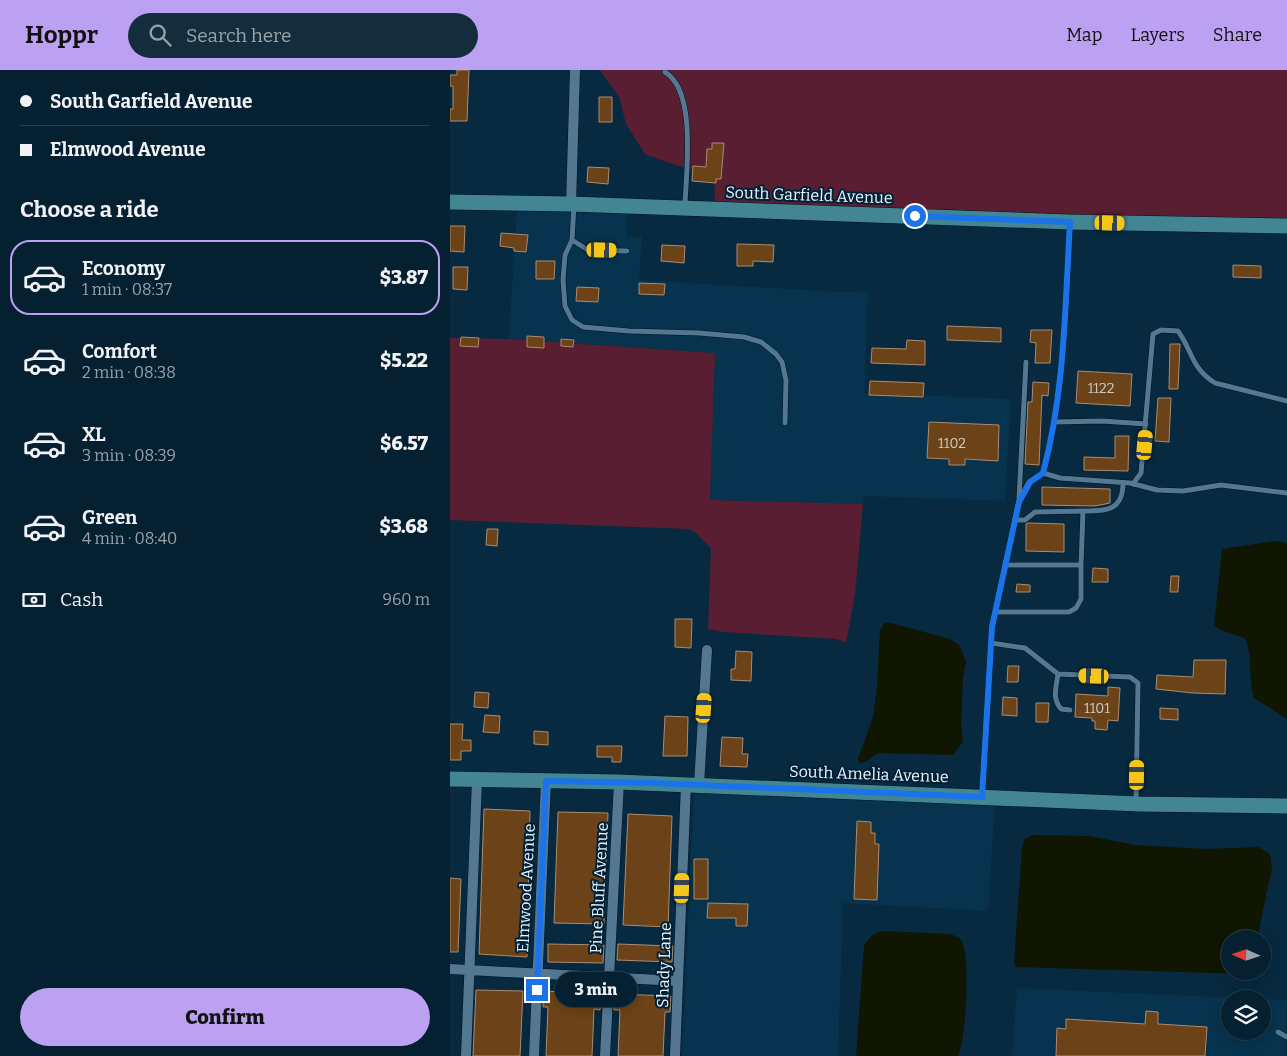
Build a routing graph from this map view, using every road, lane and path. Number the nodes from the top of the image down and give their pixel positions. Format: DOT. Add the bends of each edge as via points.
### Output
graph roads {
  1 [pos="575,70"];
  2 [pos="665,72"];
  3 [pos="450,202"];
  4 [pos="572,204"];
  5 [pos="685,208"];
  6 [pos="1070,222"];
  7 [pos="1287,226"];
  8 [pos="572,240"];
  9 [pos="627,252"];
  10 [pos="1026,362"];
  11 [pos="1287,402"];
  12 [pos="1055,422"];
  13 [pos="785,423"];
  14 [pos="1146,424"];
  15 [pos="1043,473"];
  16 [pos="1123,483"];
  17 [pos="1133,484"];
  18 [pos="1287,493"];
  19 [pos="1019,502"];
  20 [pos="1083,512"];
  21 [pos="1015,520"];
  22 [pos="1005,565"];
  23 [pos="1081,565"];
  24 [pos="995,612"];
  25 [pos="991,643"];
  26 [pos="707,650"];
  27 [pos="1058,674"];
  28 [pos="1070,710"];
  29 [pos="450,779"];
  30 [pos="477,780"];
  31 [pos="546,781"];
  32 [pos="620,782"];
  33 [pos="693,785"];
  34 [pos="982,797"];
  35 [pos="1136,804"];
  36 [pos="1287,806"];
  37 [pos="450,969"];
  38 [pos="469,970"];
  39 [pos="538,974"];
  40 [pos="609,977"];
  41 [pos="678,981"];
  42 [pos="1278,1032"];
  43 [pos="1287,1037"];
  44 [pos="466,1056"];
  45 [pos="534,1056"];
  46 [pos="605,1056"];
  47 [pos="675,1056"];
  1 -- 4 [label="street"];
  2 -- 5 [label="lane" via="680,92 688,124"];
  3 -- 4 [label="street, South Garfield Avenue"];
  4 -- 5 [label="street, South Garfield Avenue"];
  4 -- 8 [label="lane"];
  5 -- 6 [label="street, South Garfield Avenue"];
  6 -- 7 [label="street, South Garfield Avenue"];
  6 -- 12 [label="lane"];
  8 -- 9 [label="lane" via="588,250"];
  8 -- 13 [label="lane" via="565,255 563,280 565,306 572,320 583,327 744,337 761,342 782,362 786,380"];
  10 -- 19 [label="lane"];
  11 -- 14 [label="lane" via="1215,383 1197,368 1178,331 1161,330 1153,334"];
  12 -- 14 [label="lane"];
  12 -- 15 [label="lane"];
  14 -- 17 [label="lane" via="1141,473"];
  15 -- 16 [label="lane" via="1060,478"];
  15 -- 19 [label="lane" via="1030,482"];
  16 -- 17 [label="lane"];
  16 -- 20 [label="lane" via="1123,494 1115,507 1104,512"];
  17 -- 18 [label="lane" via="1157,490 1183,491 1221,486"];
  19 -- 21 [label="lane"];
  20 -- 21 [label="lane" via="1035,512 1025,520"];
  20 -- 23 [label="lane"];
  21 -- 22 [label="lane"];
  22 -- 23 [label="lane"];
  22 -- 24 [label="lane"];
  23 -- 24 [label="lane" via="1081,599 1069,612"];
  24 -- 25 [label="lane"];
  25 -- 27 [label="lane" via="1025,648"];
  25 -- 34 [label="lane"];
  26 -- 33 [label="street, Shady Lane"];
  27 -- 28 [label="lane" via="1055,702 1060,709"];
  27 -- 35 [label="lane" via="1130,677 1138,683"];
  29 -- 30 [label="street, South Amelia Avenue"];
  30 -- 31 [label="street, South Amelia Avenue"];
  30 -- 38 [label="street"];
  31 -- 32 [label="street, South Amelia Avenue"];
  31 -- 39 [label="street, Elmwood Avenue"];
  32 -- 33 [label="street, South Amelia Avenue"];
  32 -- 40 [label="street, Pine Bluff Avenue"];
  33 -- 34 [label="street, South Amelia Avenue"];
  33 -- 41 [label="street, Shady Lane"];
  34 -- 35 [label="street, South Amelia Avenue"];
  35 -- 36 [label="street, South Amelia Avenue"];
  37 -- 38 [label="street"];
  38 -- 39 [label="street"];
  38 -- 44 [label="street"];
  39 -- 40 [label="street"];
  39 -- 45 [label="street, Elmwood Avenue"];
  40 -- 41 [label="street"];
  40 -- 46 [label="street, Pine Bluff Avenue"];
  41 -- 47 [label="street, Shady Lane"];
  42 -- 43 [label="lane"];
}
